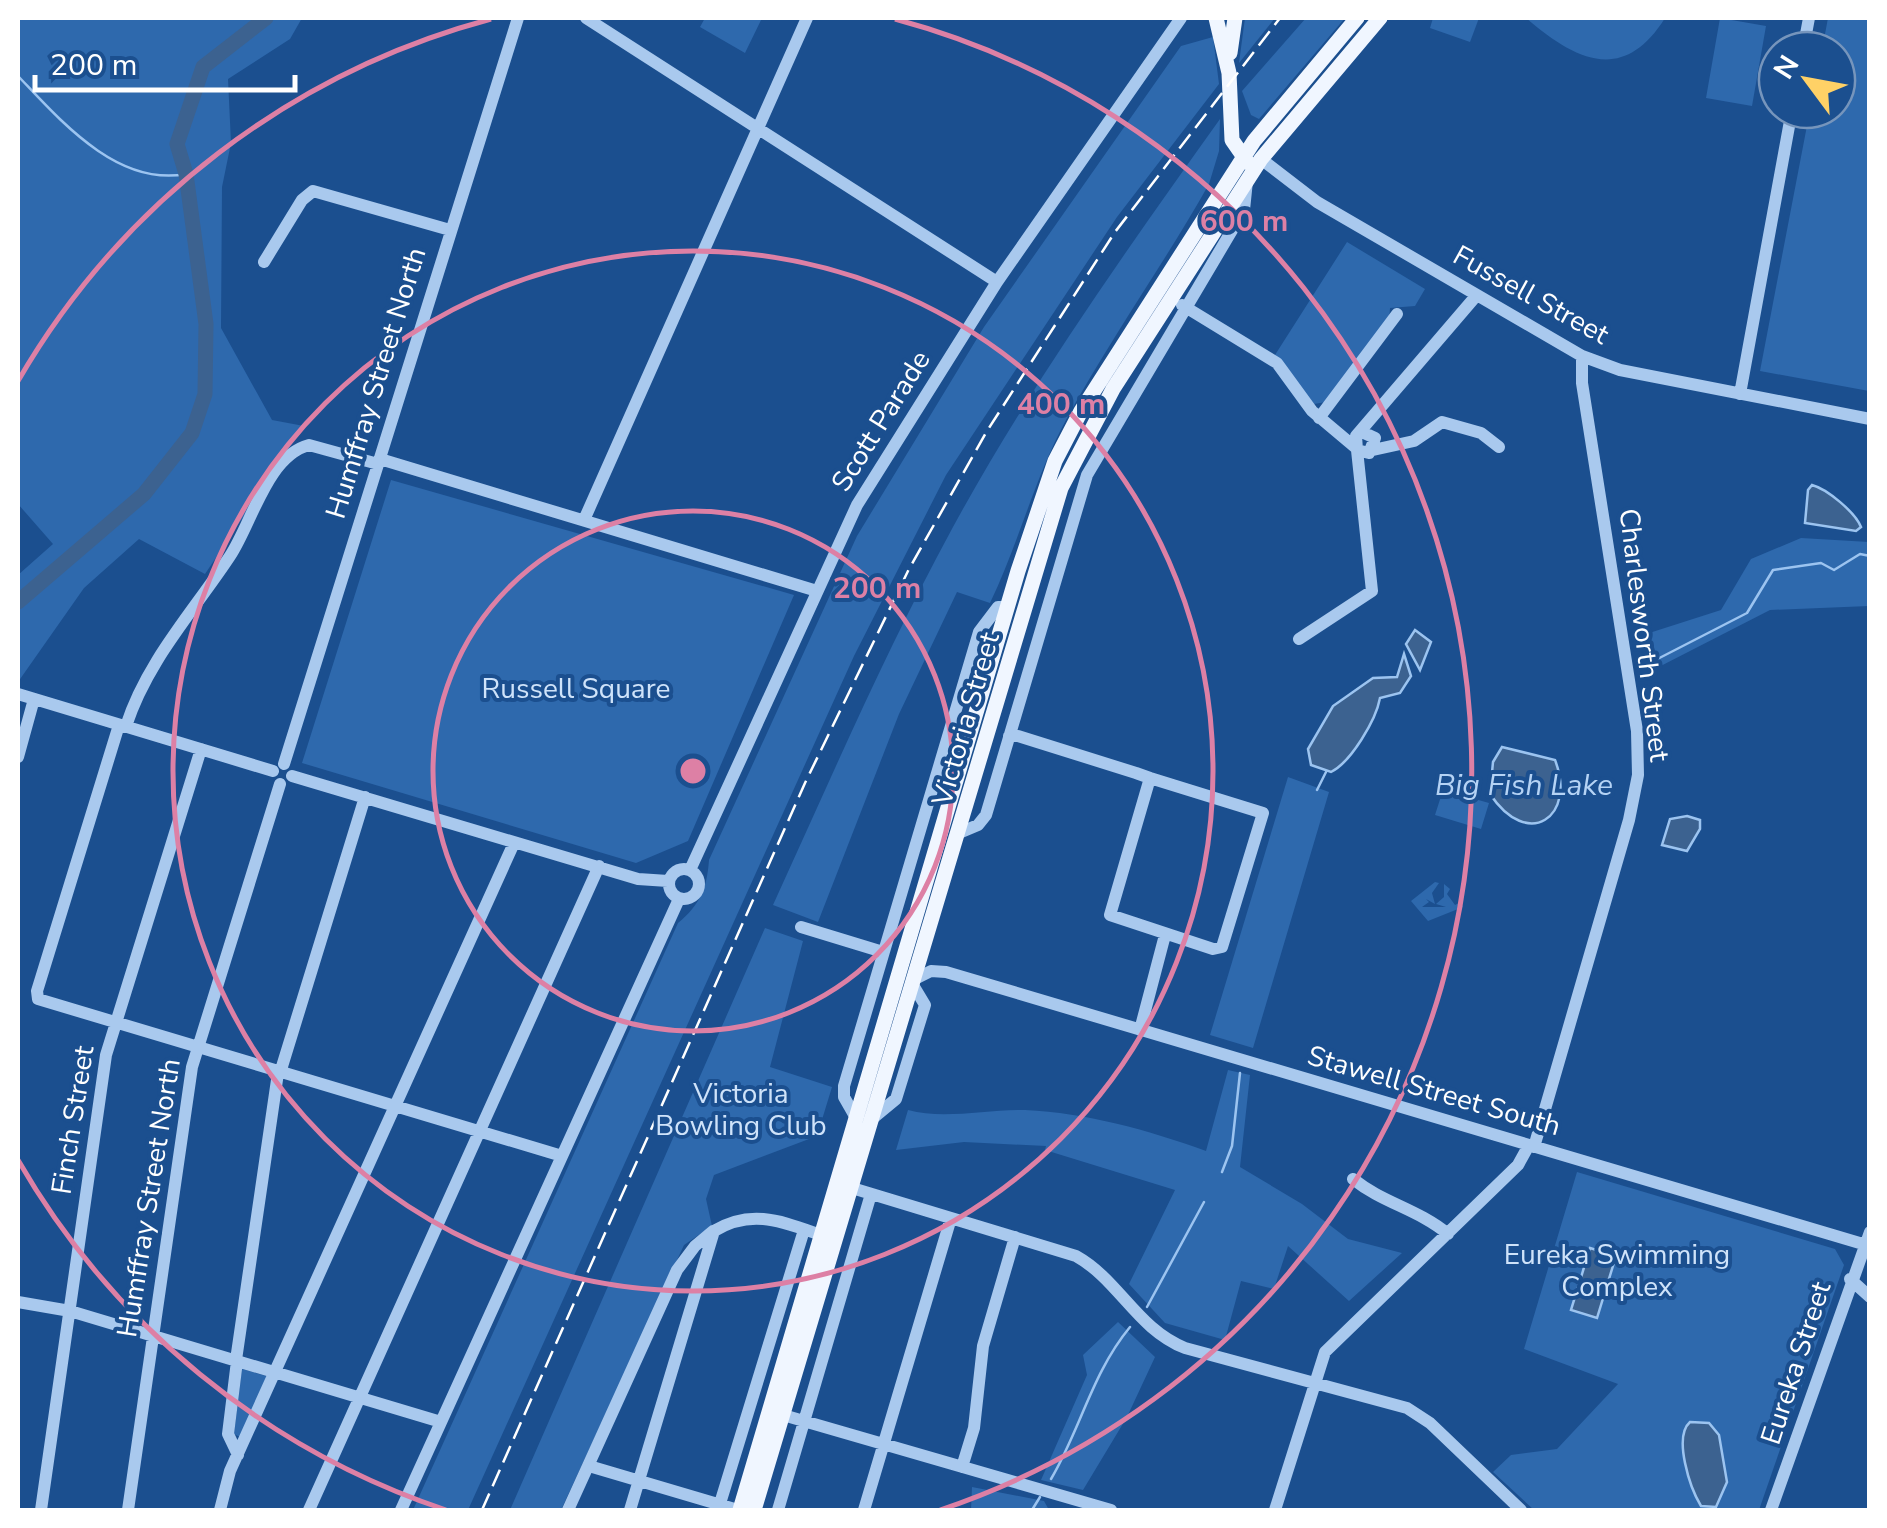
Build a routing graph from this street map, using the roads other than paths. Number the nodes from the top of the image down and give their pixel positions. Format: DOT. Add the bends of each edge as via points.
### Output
graph roads {
  1 [pos="518,18"];
  2 [pos="586,18"];
  3 [pos="807,18"];
  4 [pos="1181,18"];
  5 [pos="1193,18"];
  6 [pos="1216,18"];
  7 [pos="1235,18"];
  8 [pos="1357,18"];
  9 [pos="1380,18"];
  10 [pos="1173,32"];
  11 [pos="1229,73"];
  12 [pos="1231,94"];
  13 [pos="1236,112"];
  14 [pos="1270,120"];
  15 [pos="757,130"];
  16 [pos="1788,130"];
  17 [pos="1231,132"];
  18 [pos="1251,163"];
  19 [pos="450,230"];
  20 [pos="1177,255"];
  21 [pos="264,262"];
  22 [pos="997,282"];
  23 [pos="1472,293"];
  24 [pos="1178,302"];
  25 [pos="1396,314"];
  26 [pos="1582,356"];
  27 [pos="1740,394"];
  28 [pos="1870,419"];
  29 [pos="1321,420"];
  30 [pos="1366,442"];
  31 [pos="1499,446"];
  32 [pos="379,462"];
  33 [pos="584,520"];
  34 [pos="817,592"];
  35 [pos="1016,609"];
  36 [pos="1043,615"];
  37 [pos="1300,639"];
  38 [pos="18,694"];
  39 [pos="34,699"];
  40 [pos="122,726"];
  41 [pos="1009,736"];
  42 [pos="201,749"];
  43 [pos="18,757"];
  44 [pos="282,774"];
  45 [pos="1150,778"];
  46 [pos="365,796"];
  47 [pos="960,832"];
  48 [pos="514,843"];
  49 [pos="599,866"];
  50 [pos="690,870"];
  51 [pos="668,881"];
  52 [pos="678,899"];
  53 [pos="800,928"];
  54 [pos="1165,935"];
  55 [pos="884,952"];
  56 [pos="921,959"];
  57 [pos="900,969"];
  58 [pos="914,982"];
  59 [pos="990,985"];
  60 [pos="116,1024"];
  61 [pos="1140,1030"];
  62 [pos="198,1049"];
  63 [pos="279,1073"];
  64 [pos="395,1108"];
  65 [pos="864,1118"];
  66 [pos="479,1133"];
  67 [pos="1532,1146"];
  68 [pos="562,1156"];
  69 [pos="1353,1180"];
  70 [pos="844,1186"];
  71 [pos="871,1194"];
  72 [pos="951,1218"];
  73 [pos="804,1230"];
  74 [pos="714,1231"];
  75 [pos="1448,1234"];
  76 [pos="822,1236"];
  77 [pos="1015,1237"];
  78 [pos="1866,1238"];
  79 [pos="1850,1279"];
  80 [pos="1870,1297"];
  81 [pos="18,1302"];
  82 [pos="70,1311"];
  83 [pos="153,1336"];
  84 [pos="237,1360"];
  85 [pos="276,1372"];
  86 [pos="1314,1383"];
  87 [pos="358,1398"];
  88 [pos="783,1414"];
  89 [pos="441,1422"];
  90 [pos="805,1422"];
  91 [pos="884,1445"];
  92 [pos="238,1456"];
  93 [pos="589,1466"];
  94 [pos="962,1468"];
  95 [pos="639,1482"];
  96 [pos="1068,1497"];
  97 [pos="718,1508"];
  98 [pos="41,1510"];
  99 [pos="128,1510"];
  100 [pos="220,1510"];
  101 [pos="309,1510"];
  102 [pos="401,1510"];
  103 [pos="568,1510"];
  104 [pos="630,1510"];
  105 [pos="739,1510"];
  106 [pos="754,1510"];
  107 [pos="778,1510"];
  108 [pos="864,1510"];
  109 [pos="1060,1510"];
  110 [pos="1110,1510"];
  111 [pos="1276,1510"];
  112 [pos="1521,1510"];
  113 [pos="1771,1510"];
  1 -- 19 [label="street, Humffray Street North"];
  2 -- 15 [label="street"];
  3 -- 15 [label="street"];
  4 -- 10 [label="street, Scott Parade"];
  5 -- 10 [label="street, Scott Parade"];
  6 -- 11 [label="main road"];
  7 -- 11 [label="main road"];
  8 -- 14 [label="main road, Victoria Street"];
  9 -- 18 [label="main road, Victoria Street"];
  10 -- 22 [label="street, Scott Parade"];
  11 -- 12 [label="main road"];
  12 -- 13 [label="main road"];
  12 -- 17 [label="main road"];
  13 -- 14 [label="main road" via="1248,127"];
  13 -- 18 [label="main road"];
  14 -- 18 [label="main road, Victoria Street"];
  15 -- 22 [label="street"];
  15 -- 33 [label="street"];
  16 -- 27 [label="street"];
  17 -- 18 [label="main road"];
  17 -- 20 [label="main road" via="1230,164"];
  18 -- 20 [label="main road, Victoria Street"];
  18 -- 23 [label="street, Fussell Street"];
  18 -- 24 [label="main road, Victoria Street"];
  19 -- 21 [label="street" via="313,191"];
  19 -- 32 [label="street, Humffray Street North"];
  20 -- 35 [label="main road, Victoria Street" via="1065,439 1039,503"];
  22 -- 34 [label="street, Scott Parade" via="857,505"];
  23 -- 26 [label="street, Fussell Street"];
  23 -- 30 [label="street" via="1379,410"];
  24 -- 29 [label="street" via="1277,363"];
  24 -- 35 [label="main road, Victoria Street" via="1076,455"];
  24 -- 36 [label="street" via="1087,475"];
  25 -- 29 [label="street"];
  26 -- 27 [label="street, Fussell Street"];
  26 -- 67 [label="street, Charlesworth Street" via="1633,699 1638,775"];
  27 -- 28 [label="street, Fussell Street"];
  29 -- 30 [label="street"];
  30 -- 31 [label="street" via="1414,441 1442,422 1479,432"];
  30 -- 37 [label="street" via="1372,590"];
  32 -- 33 [label="street"];
  32 -- 40 [label="street" via="302,447 267,486"];
  32 -- 44 [label="street, Humffray Street North"];
  33 -- 34 [label="street"];
  34 -- 50 [label="street, Scott Parade"];
  35 -- 36 [label="street"];
  35 -- 47 [label="main road, Victoria Street"];
  35 -- 55 [label="street" via="1000,605 979,632"];
  35 -- 57 [label="main road, Victoria Street"];
  36 -- 41 [label="street"];
  38 -- 39 [label="street"];
  39 -- 40 [label="street"];
  39 -- 43 [label="street"];
  40 -- 42 [label="street"];
  40 -- 60 [label="street" via="37,998"];
  41 -- 45 [label="street"];
  41 -- 47 [label="street" via="984,819"];
  42 -- 44 [label="street"];
  42 -- 60 [label="street, Finch Street"];
  44 -- 46 [label="street"];
  44 -- 62 [label="street, Humffray Street North"];
  45 -- 54 [label="street" via="1110,915"];
  45 -- 54 [label="street" via="1263,813 1222,947"];
  46 -- 48 [label="street"];
  46 -- 63 [label="street"];
  47 -- 56 [label="main road, Victoria Street"];
  48 -- 49 [label="street"];
  48 -- 64 [label="street"];
  49 -- 51 [label="street"];
  49 -- 66 [label="street"];
  50 -- 51 [label="street" via="676,870"];
  50 -- 52 [label="street" via="699,887"];
  51 -- 52 [label="street"];
  52 -- 68 [label="street"];
  53 -- 55 [label="street"];
  54 -- 61 [label="street"];
  55 -- 65 [label="street" via="844,1090"];
  56 -- 57 [label="main road"];
  56 -- 58 [label="main road, Victoria Street"];
  56 -- 59 [label="street, Stawell Street South"];
  57 -- 65 [label="main road, Victoria Street"];
  58 -- 59 [label="street, Stawell Street South" via="938,970"];
  58 -- 65 [label="main road, Victoria Street"];
  59 -- 61 [label="street, Stawell Street South"];
  60 -- 62 [label="street"];
  60 -- 82 [label="street, Finch Street"];
  61 -- 67 [label="street, Stawell Street South"];
  62 -- 63 [label="street"];
  62 -- 83 [label="street, Humffray Street North"];
  63 -- 64 [label="street"];
  63 -- 84 [label="street"];
  64 -- 66 [label="street"];
  64 -- 85 [label="street"];
  65 -- 70 [label="main road, Victoria Street"];
  66 -- 68 [label="street"];
  66 -- 87 [label="street"];
  67 -- 75 [label="street, Charlesworth Street"];
  67 -- 78 [label="street, Stawell Street South"];
  68 -- 89 [label="street"];
  69 -- 75 [label="street"];
  70 -- 71 [label="street"];
  70 -- 76 [label="main road, Victoria Street"];
  70 -- 88 [label="main road, Victoria Street"];
  71 -- 72 [label="street"];
  71 -- 90 [label="street"];
  72 -- 77 [label="street"];
  72 -- 91 [label="street"];
  73 -- 74 [label="street" via="751,1216"];
  73 -- 76 [label="street"];
  73 -- 97 [label="street"];
  74 -- 93 [label="street" via="677,1270"];
  74 -- 95 [label="street"];
  75 -- 86 [label="street, Charlesworth Street" via="1332,1344"];
  76 -- 105 [label="main road, Victoria Street"];
  77 -- 86 [label="street" via="1085,1262 1168,1341"];
  77 -- 94 [label="street" via="982,1346 974,1428"];
  78 -- 79 [label="street, Eureka Street"];
  79 -- 80 [label="street"];
  79 -- 113 [label="street, Eureka Street"];
  81 -- 82 [label="street"];
  82 -- 83 [label="street"];
  82 -- 98 [label="street, Finch Street"];
  83 -- 84 [label="street"];
  83 -- 99 [label="street, Humffray Street North"];
  84 -- 85 [label="street"];
  84 -- 92 [label="street" via="228,1434"];
  85 -- 87 [label="street"];
  85 -- 92 [label="street"];
  86 -- 111 [label="street, Charlesworth Street"];
  86 -- 112 [label="street" via="1414,1412"];
  87 -- 89 [label="street"];
  87 -- 101 [label="street"];
  88 -- 90 [label="street"];
  88 -- 106 [label="main road, Victoria Street"];
  89 -- 102 [label="street"];
  90 -- 91 [label="street"];
  90 -- 107 [label="street"];
  91 -- 94 [label="street"];
  91 -- 108 [label="street"];
  92 -- 100 [label="street"];
  93 -- 95 [label="street"];
  93 -- 103 [label="street"];
  94 -- 96 [label="street"];
  95 -- 97 [label="street"];
  95 -- 104 [label="street"];
  96 -- 109 [label="street"];
  96 -- 110 [label="street"];
  97 -- 105 [label="street"];
}
